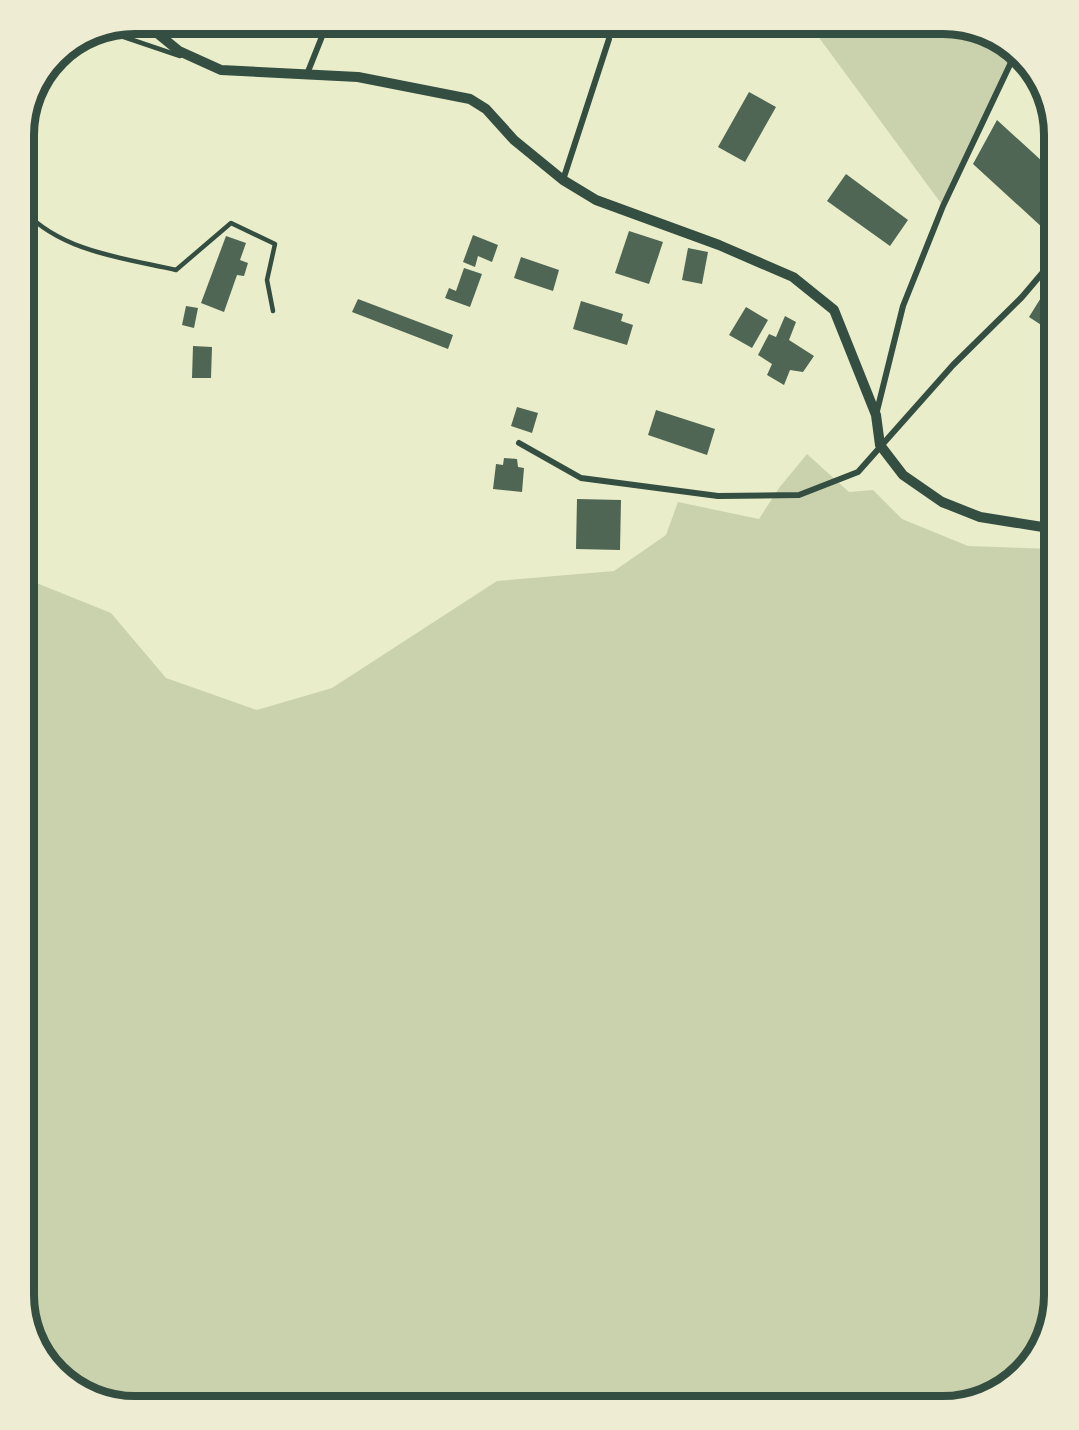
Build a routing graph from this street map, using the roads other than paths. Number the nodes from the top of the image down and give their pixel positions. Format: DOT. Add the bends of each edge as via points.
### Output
graph roads {
  1 [pos="158,34"];
  2 [pos="323,34"];
  3 [pos="119,36"];
  4 [pos="609,39"];
  5 [pos="197,59"];
  6 [pos="1011,61"];
  7 [pos="307,74"];
  8 [pos="563,180"];
  9 [pos="35,223"];
  10 [pos="1044,271"];
  11 [pos="273,311"];
  12 [pos="876,415"];
  13 [pos="519,443"];
  14 [pos="880,445"];
  15 [pos="1044,527"];
  1 -- 5 [label="street" via="179,51"];
  2 -- 7 [label="street"];
  3 -- 5 [label="lane"];
  4 -- 8 [label="street"];
  5 -- 7 [label="street" via="221,70"];
  6 -- 12 [label="street" via="943,206 903,306"];
  7 -- 8 [label="street" via="358,77 470,99"];
  8 -- 12 [label="street" via="596,200 793,277 834,310"];
  9 -- 11 [label="lane" via="86,250 176,270 231,223 275,244 267,280"];
  10 -- 14 [label="street"];
  12 -- 14 [label="street"];
  13 -- 14 [label="street" via="581,478 718,496 799,495 858,472"];
  14 -- 15 [label="street" via="903,475 942,502 980,517"];
}
